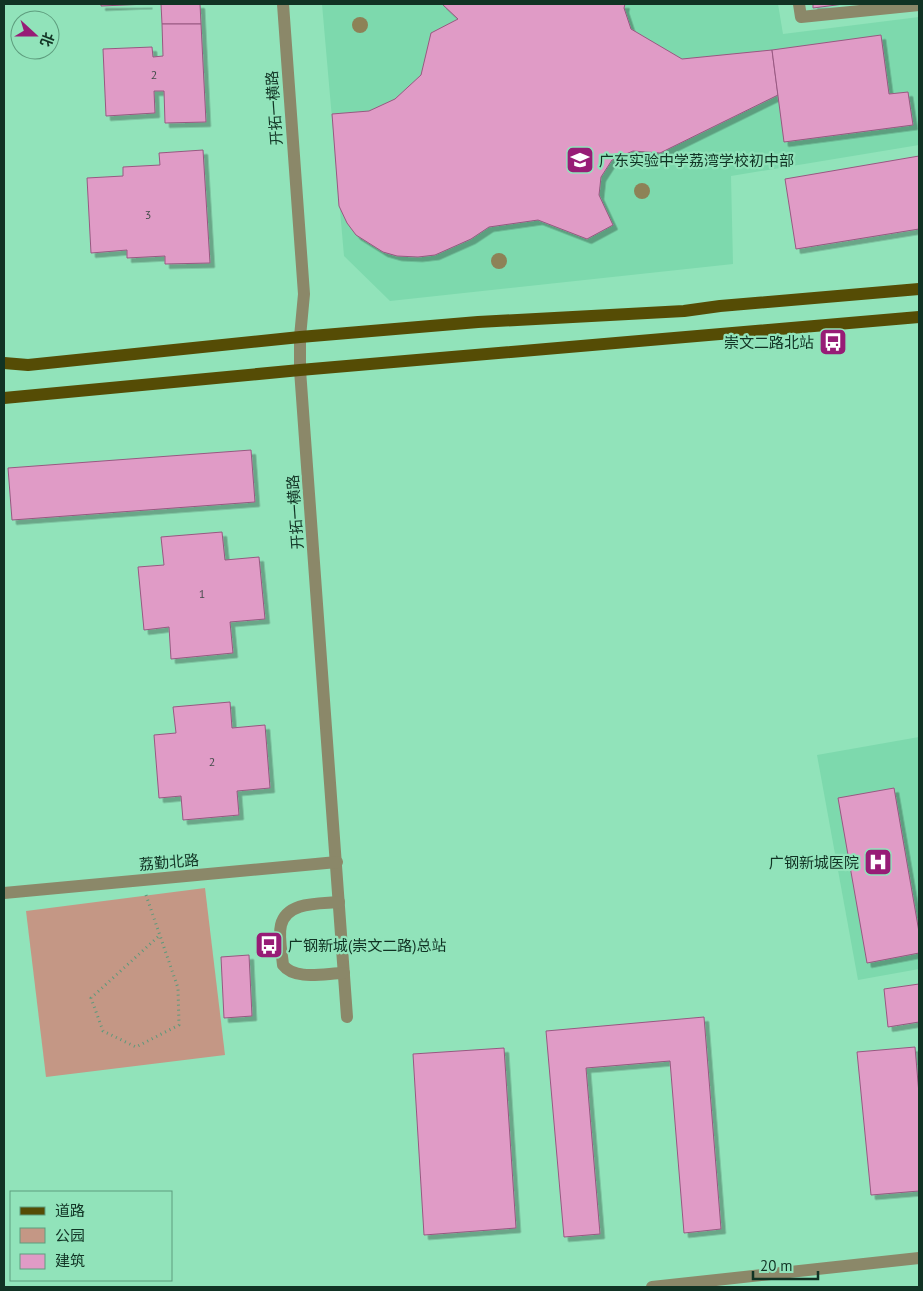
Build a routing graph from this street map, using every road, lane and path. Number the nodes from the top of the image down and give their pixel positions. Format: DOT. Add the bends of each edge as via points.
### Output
graph roads {
  1 [pos="283,4"];
  2 [pos="799,4"];
  3 [pos="919,5"];
  4 [pos="919,289"];
  5 [pos="919,317"];
  6 [pos="300,337"];
  7 [pos="4,363"];
  8 [pos="300,370"];
  9 [pos="4,398"];
  10 [pos="337,862"];
  11 [pos="141,881"];
  12 [pos="4,893"];
  13 [pos="339,902"];
  14 [pos="160,935"];
  15 [pos="344,973"];
  16 [pos="347,1017"];
  17 [pos="919,1258"];
  18 [pos="652,1287"];
  1 -- 6 [label="street, 开拓一横路" via="304,294"];
  2 -- 3 [label="street" via="801,17"];
  4 -- 6 [label="main road" via="684,312 478,322"];
  5 -- 8 [label="main road"];
  6 -- 7 [label="main road" via="28,365"];
  6 -- 8 [label="street, 开拓一横路"];
  8 -- 9 [label="main road"];
  8 -- 10 [label="street, 开拓一横路"];
  10 -- 11 [label="street, 荔勤北路"];
  10 -- 13 [label="street, 开拓一横路"];
  11 -- 12 [label="street, 荔勤北路"];
  11 -- 14 [label="path"];
  13 -- 15 [label="street, 开拓一横路"];
  13 -- 15 [label="street" via="299,906 290,911 280,927 286,969 303,974"];
  14 -- 14 [label="path" via="178,988 179,1025 136,1047 103,1032 90,998"];
  15 -- 16 [label="street, 开拓一横路"];
  17 -- 18 [label="street"];
}
